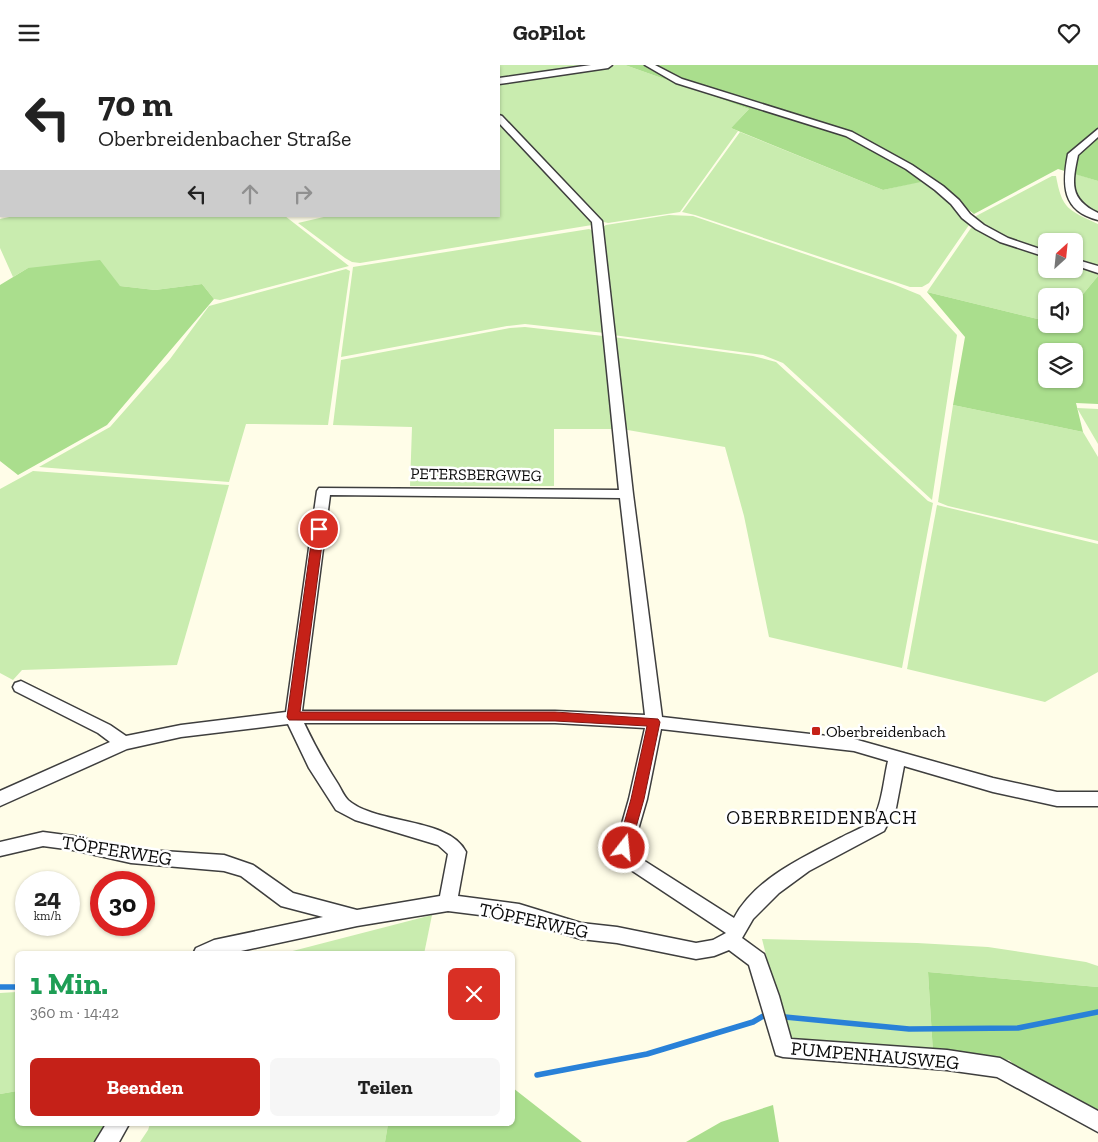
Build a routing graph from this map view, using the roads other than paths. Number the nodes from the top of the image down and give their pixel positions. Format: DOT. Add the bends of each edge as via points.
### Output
graph roads {
  1 [pos="608,65"];
  2 [pos="649,65"];
  3 [pos="500,81"];
  4 [pos="500,119"];
  5 [pos="1098,133"];
  6 [pos="1098,217"];
  7 [pos="1038,251"];
  8 [pos="1083,265"];
  9 [pos="1098,270"];
  10 [pos="626,495"];
  11 [pos="21,687"];
  12 [pos="293,717"];
  13 [pos="654,722"];
  14 [pos="124,743"];
  15 [pos="897,757"];
  16 [pos="0,799"];
  17 [pos="1098,799"];
  18 [pos="0,849"];
  19 [pos="448,903"];
  20 [pos="357,918"];
  21 [pos="734,935"];
  22 [pos="208,951"];
  23 [pos="1098,1122"];
  24 [pos="117,1126"];
  25 [pos="106,1142"];
  1 -- 3 [label="street"];
  2 -- 7 [label="street" via="679,81 849,135 909,167 939,188 980,227 1004,240"];
  4 -- 10 [label="street" via="597,221"];
  5 -- 6 [label="street" via="1073,154 1069,178 1072,200 1085,212"];
  8 -- 9 [label="street"];
  10 -- 12 [label="street, PETERSBERGWEG" via="324,491"];
  10 -- 13 [label="street"];
  11 -- 14 [label="street" via="104,729"];
  12 -- 13 [label="street" via="555,717"];
  12 -- 14 [label="street" via="181,731"];
  12 -- 19 [label="street" via="315,763 342,805 361,815 444,840 457,852"];
  13 -- 15 [label="street" via="854,745"];
  13 -- 21 [label="street" via="624,848 637,865"];
  14 -- 16 [label="street"];
  15 -- 17 [label="street" via="993,785 1057,799"];
  15 -- 21 [label="street" via="887,808 878,826 803,866 772,888 746,913"];
  18 -- 20 [label="street, TÖPFERWEG" via="43,839 131,856 224,863 247,870 288,899"];
  19 -- 20 [label="street, TÖPFERWEG"];
  19 -- 21 [label="street, TÖPFERWEG" via="519,912 581,931 696,951 714,948"];
  20 -- 22 [label="street"];
  21 -- 23 [label="street, PUMPENHAUSWEG" via="757,960 782,1048 947,1060 1000,1068"];
  24 -- 25 [label="street"];
}
